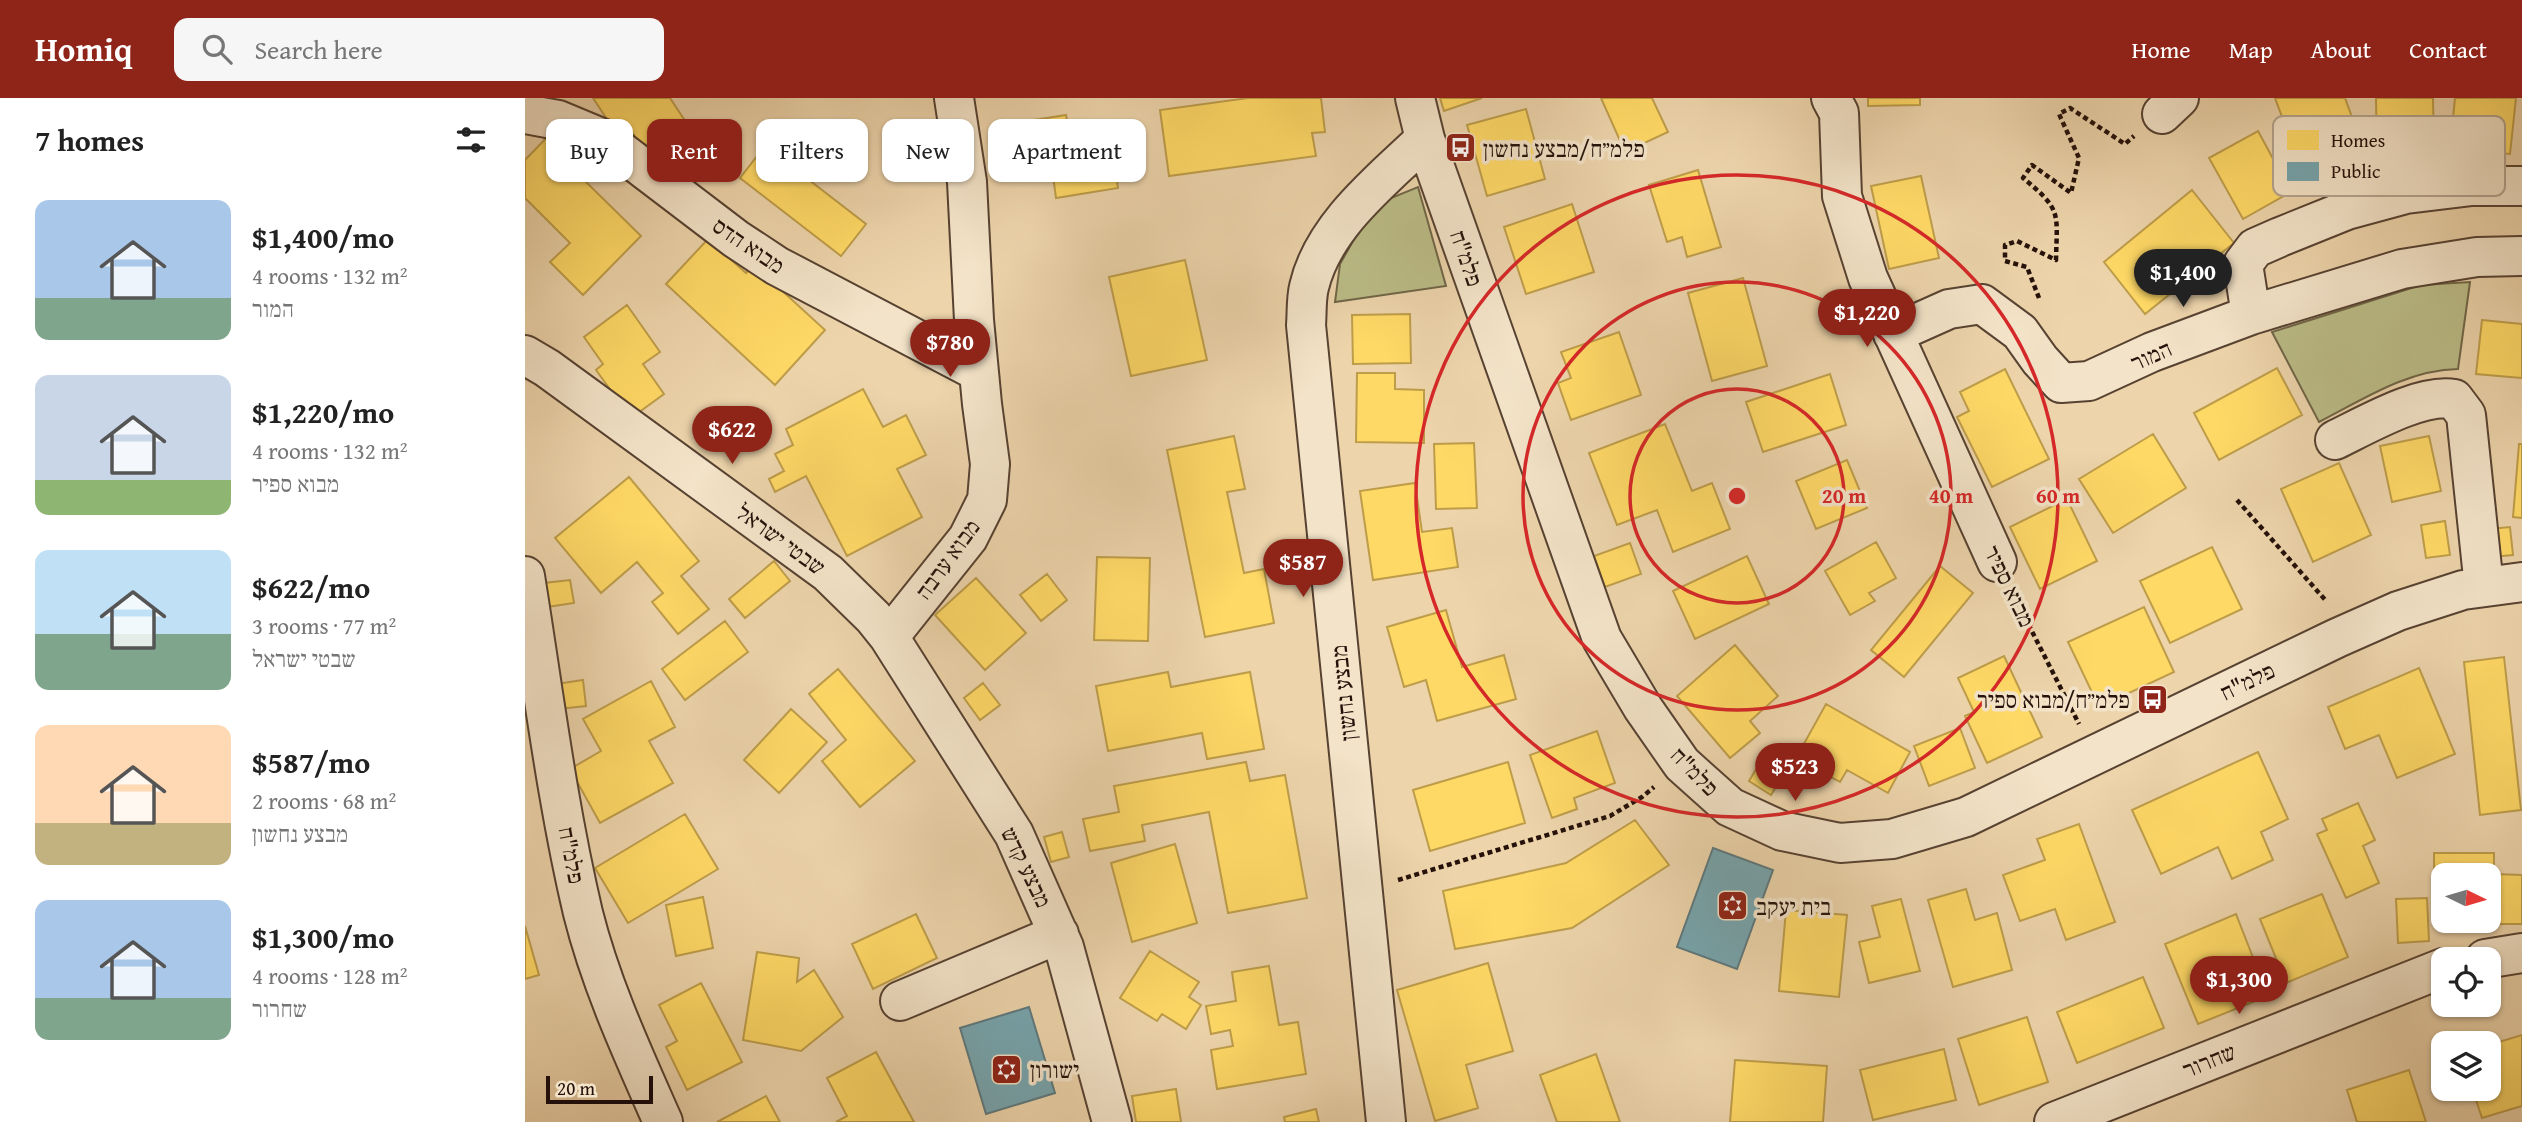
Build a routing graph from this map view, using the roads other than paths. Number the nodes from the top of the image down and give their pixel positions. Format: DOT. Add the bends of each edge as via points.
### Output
graph roads {
  1 [pos="1415,98"];
  2 [pos="1831,98"];
  3 [pos="956,100"];
  4 [pos="525,114"];
  5 [pos="1425,139"];
  6 [pos="2399,196"];
  7 [pos="2522,256"];
  8 [pos="2251,315"];
  9 [pos="1893,334"];
  10 [pos="525,355"];
  11 [pos="979,372"];
  12 [pos="2335,440"];
  13 [pos="1997,562"];
  14 [pos="525,576"];
  15 [pos="2522,582"];
  16 [pos="2484,587"];
  17 [pos="889,637"];
  18 [pos="1059,934"];
  19 [pos="2522,953"];
  20 [pos="2501,956"];
  21 [pos="2431,973"];
  22 [pos="900,1001"];
  23 [pos="663,1122"];
  24 [pos="1112,1122"];
  25 [pos="1386,1122"];
  26 [pos="2054,1122"];
  1 -- 5 [label="street, פלמ\"ח"];
  2 -- 9 [label="street, מבוא ספיר" via="1839,113 1842,196 1868,278"];
  3 -- 11 [label="street, מבוא ערבה" via="967,182"];
  4 -- 11 [label="street, מבוא הדס" via="558,120 606,140 777,266"];
  5 -- 16 [label="street, פלמ\"ח" via="1602,639 1682,764 1730,807 1782,831 1840,843 1892,839 1966,817 2398,611"];
  5 -- 25 [label="street, מבצע נחשון" via="1348,213 1326,246 1309,286 1306,325"];
  6 -- 8 [label="street" via="2347,210 2255,248 2243,264"];
  7 -- 8 [label="street, המור" via="2402,268"];
  8 -- 9 [label="street, המור" via="2089,381 2061,383 2020,332 1982,304 1949,309"];
  9 -- 13 [label="street, מבוא ספיר"];
  10 -- 17 [label="street, שבטי ישראל" via="828,573"];
  11 -- 17 [label="street, מבוא ערבה" via="990,464 987,500 968,538"];
  12 -- 16 [label="street" via="2391,413 2441,396 2454,399 2466,415"];
  14 -- 23 [label="street, פלמ\"ח" via="584,914 615,1010"];
  15 -- 16 [label="street, פלמ\"ח"];
  17 -- 18 [label="street, מבצע קדש" via="1014,834"];
  18 -- 22 [label="street"];
  18 -- 24 [label="street, מבצע קדש"];
  19 -- 20 [label="street"];
  21 -- 26 [label="street, שחרור"];
}
